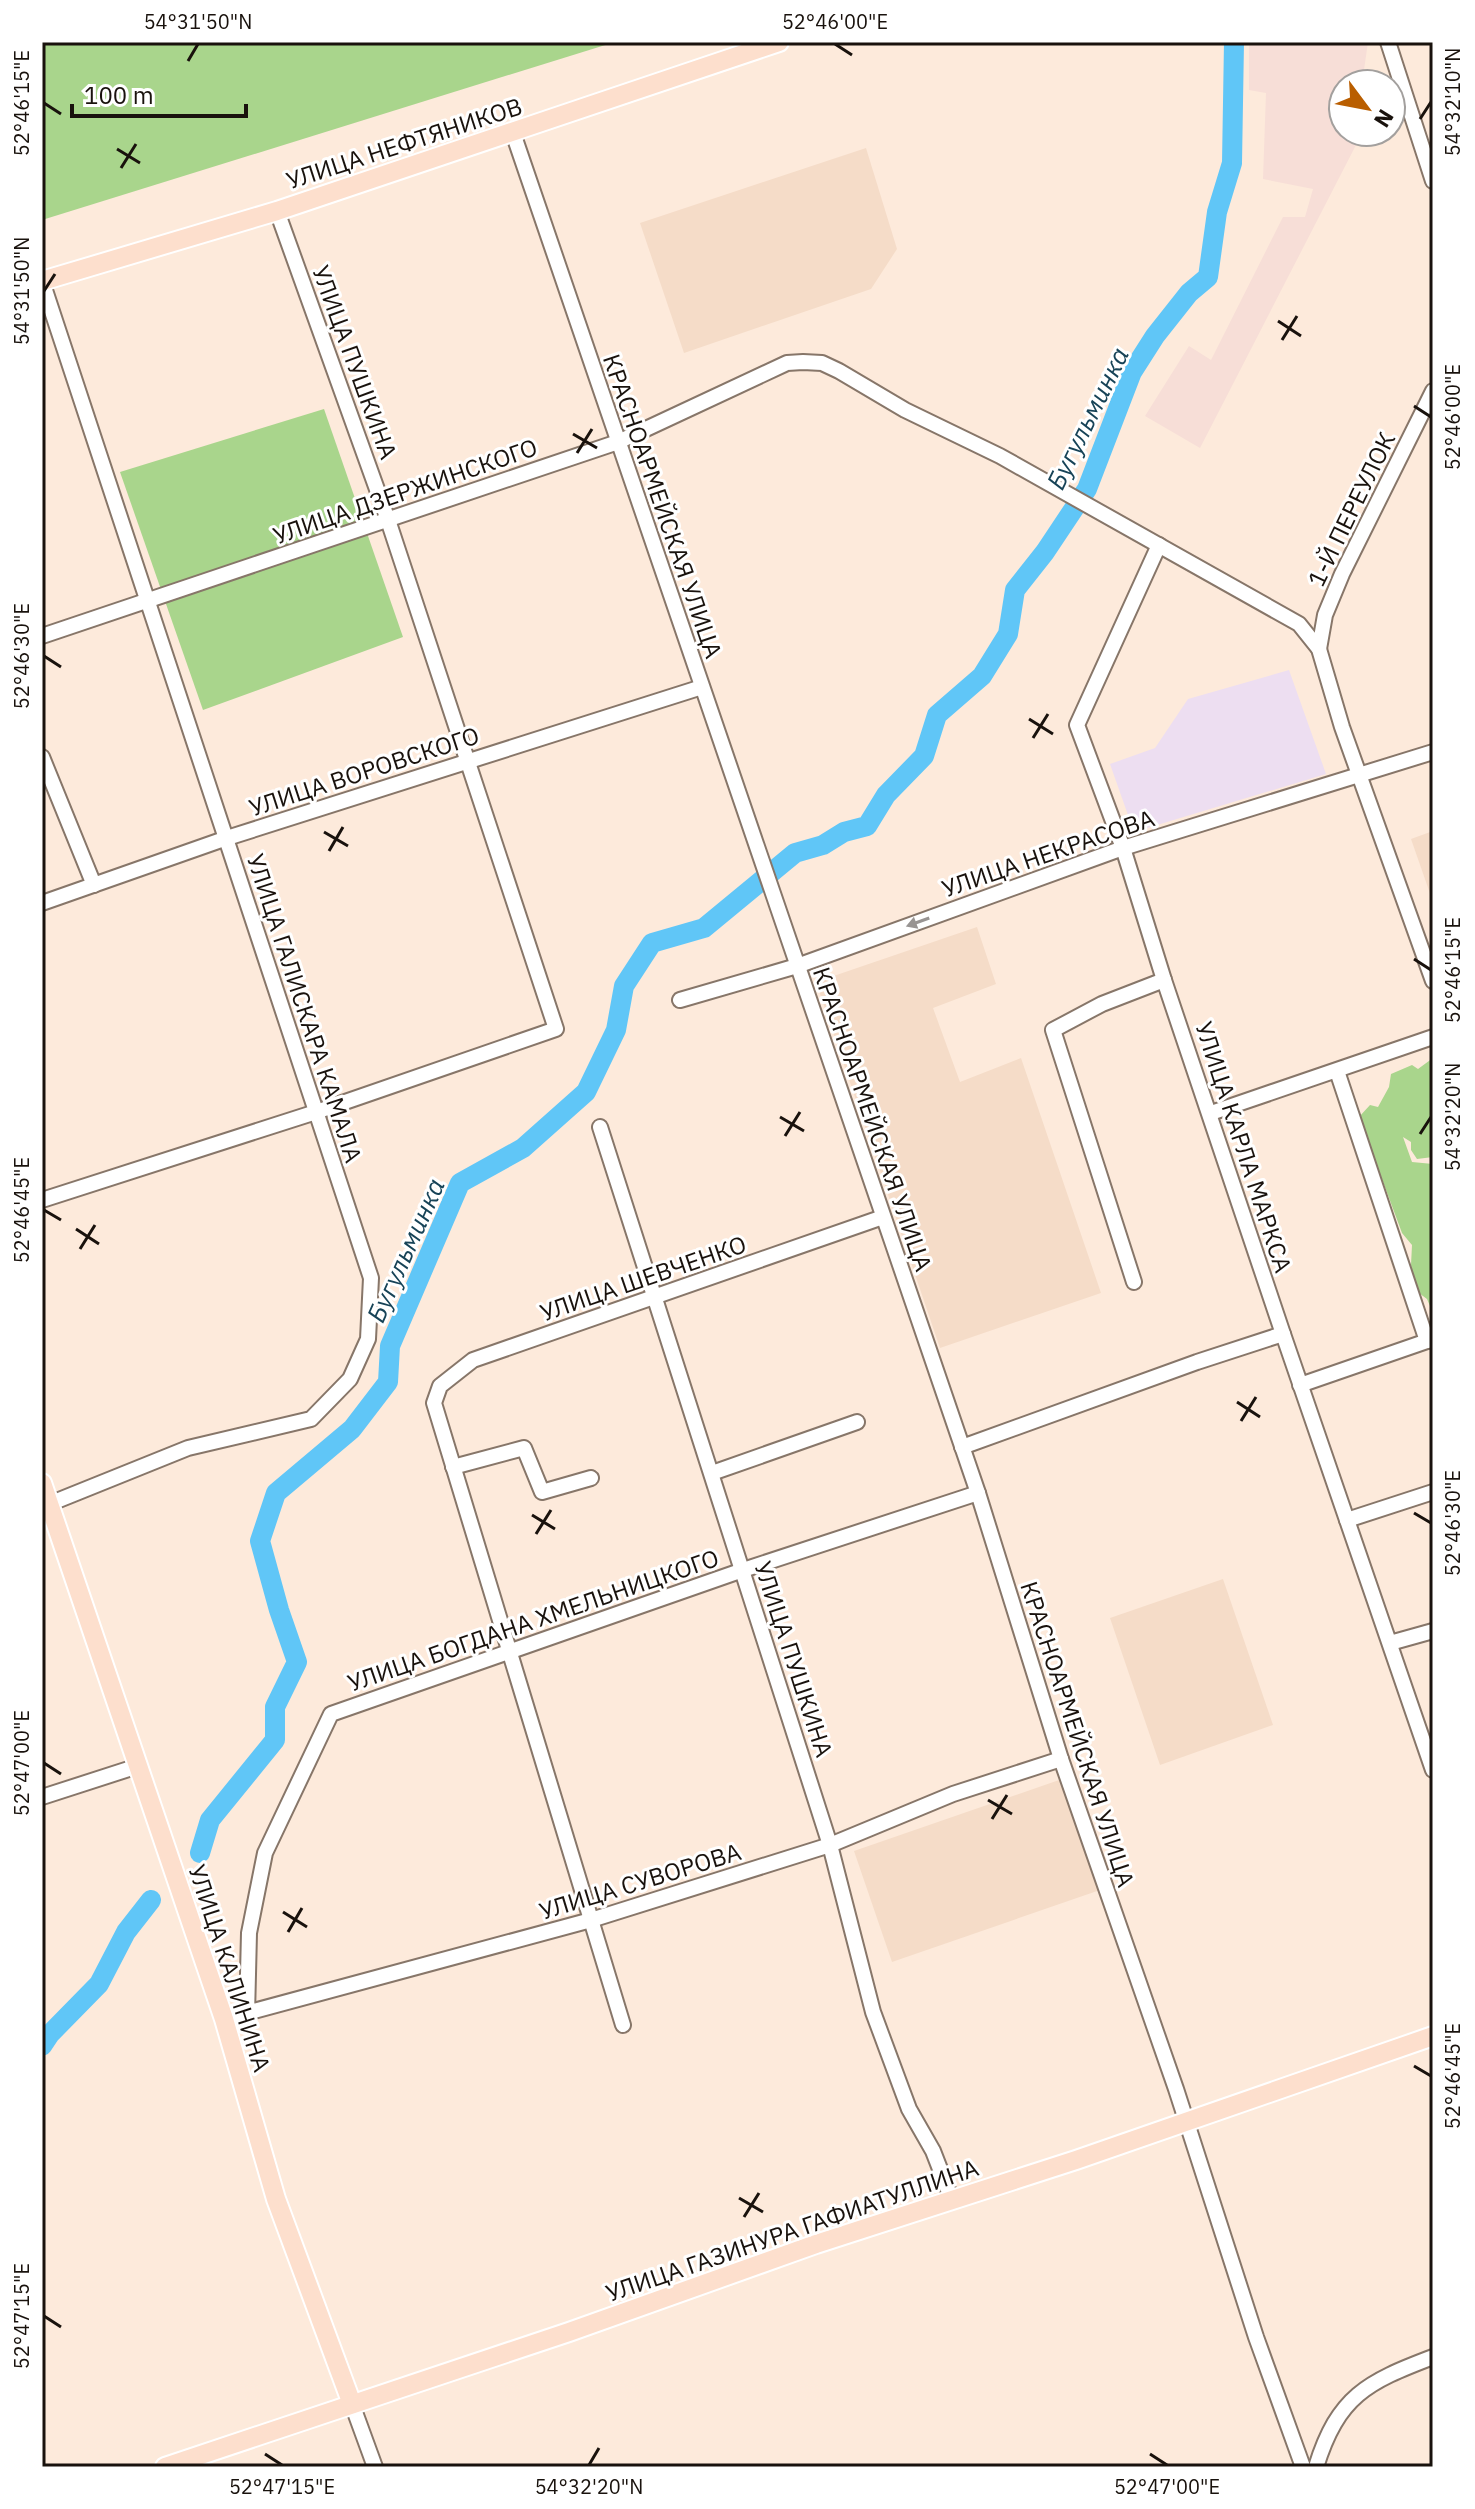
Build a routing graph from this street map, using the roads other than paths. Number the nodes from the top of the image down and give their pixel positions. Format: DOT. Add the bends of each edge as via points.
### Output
graph roads {
  1 [pos="779,42"];
  2 [pos="1388,42"];
  3 [pos="513,133"];
  4 [pos="1433,181"];
  5 [pos="277,211"];
  6 [pos="42,281"];
  7 [pos="1433,391"];
  8 [pos="618,442"];
  9 [pos="388,520"];
  10 [pos="1159,545"];
  11 [pos="148,601"];
  12 [pos="42,636"];
  13 [pos="1319,649"];
  14 [pos="702,687"];
  15 [pos="1433,752"];
  16 [pos="42,757"];
  17 [pos="468,760"];
  18 [pos="1360,776"];
  19 [pos="227,838"];
  20 [pos="1123,848"];
  21 [pos="94,885"];
  22 [pos="42,903"];
  23 [pos="797,966"];
  24 [pos="1164,980"];
  25 [pos="1433,981"];
  26 [pos="680,1000"];
  27 [pos="1433,1037"];
  28 [pos="1337,1071"];
  29 [pos="316,1112"];
  30 [pos="1211,1113"];
  31 [pos="600,1127"];
  32 [pos="42,1200"];
  33 [pos="883,1217"];
  34 [pos="1134,1282"];
  35 [pos="655,1298"];
  36 [pos="1283,1334"];
  37 [pos="1430,1340"];
  38 [pos="1300,1385"];
  39 [pos="857,1422"];
  40 [pos="962,1447"];
  41 [pos="453,1467"];
  42 [pos="712,1473"];
  43 [pos="591,1478"];
  44 [pos="44,1491"];
  45 [pos="1433,1492"];
  46 [pos="978,1493"];
  47 [pos="1347,1520"];
  48 [pos="743,1570"];
  49 [pos="1433,1631"];
  50 [pos="1390,1643"];
  51 [pos="509,1651"];
  52 [pos="1061,1759"];
  53 [pos="138,1766"];
  54 [pos="1433,1770"];
  55 [pos="42,1797"];
  56 [pos="830,1845"];
  57 [pos="591,1920"];
  58 [pos="247,2015"];
  59 [pos="224,2019"];
  60 [pos="623,2025"];
  61 [pos="1433,2036"];
  62 [pos="1187,2121"];
  63 [pos="952,2200"];
  64 [pos="1433,2357"];
  65 [pos="352,2404"];
  66 [pos="165,2467"];
  67 [pos="375,2467"];
  68 [pos="1303,2467"];
  69 [pos="1316,2467"];
  1 -- 3 [label="main road, УЛИЦА НЕФТЯНИКОВ"];
  2 -- 4 [label="street"];
  3 -- 5 [label="main road, УЛИЦА НЕФТЯНИКОВ"];
  3 -- 8 [label="street, КРАСНОАРМЕЙСКАЯ УЛИЦА"];
  5 -- 6 [label="main road, УЛИЦА НЕФТЯНИКОВ"];
  5 -- 9 [label="street, УЛИЦА ПУШКИНА"];
  6 -- 11 [label="street, УЛИЦА ГАЛИСКАРА КАМАЛА"];
  7 -- 13 [label="street, 1-Й ПЕРЕУЛОК" via="1342,574 1325,615"];
  8 -- 9 [label="street, УЛИЦА ДЗЕРЖИНСКОГО"];
  8 -- 10 [label="street, УЛИЦА ДЗЕРЖИНСКОГО" via="787,363 822,363"];
  8 -- 14 [label="street, КРАСНОАРМЕЙСКАЯ УЛИЦА"];
  9 -- 11 [label="street, УЛИЦА ДЗЕРЖИНСКОГО"];
  9 -- 17 [label="street, УЛИЦА ПУШКИНА"];
  10 -- 13 [label="street, УЛИЦА ДЗЕРЖИНСКОГО" via="1299,624"];
  10 -- 20 [label="street, УЛИЦА КАРЛА МАРКСА" via="1077,725"];
  11 -- 12 [label="street, УЛИЦА ДЗЕРЖИНСКОГО"];
  11 -- 19 [label="street, УЛИЦА ГАЛИСКАРА КАМАЛА"];
  13 -- 18 [label="street"];
  14 -- 17 [label="street, УЛИЦА ВОРОВСКОГО"];
  14 -- 23 [label="street, КРАСНОАРМЕЙСКАЯ УЛИЦА"];
  15 -- 18 [label="street, УЛИЦА НЕКРАСОВА"];
  16 -- 21 [label="street"];
  17 -- 19 [label="street, УЛИЦА ВОРОВСКОГО"];
  17 -- 29 [label="street, УЛИЦА ПУШКИНА" via="556,1029"];
  18 -- 20 [label="street, УЛИЦА НЕКРАСОВА"];
  18 -- 25 [label="street"];
  19 -- 21 [label="street, УЛИЦА ВОРОВСКОГО"];
  19 -- 29 [label="street, УЛИЦА ГАЛИСКАРА КАМАЛА"];
  20 -- 23 [label="street, УЛИЦА НЕКРАСОВА, one-way"];
  20 -- 24 [label="street, УЛИЦА КАРЛА МАРКСА"];
  21 -- 22 [label="street, УЛИЦА ВОРОВСКОГО"];
  23 -- 26 [label="street, УЛИЦА НЕКРАСОВА"];
  23 -- 33 [label="street, КРАСНОАРМЕЙСКАЯ УЛИЦА"];
  24 -- 30 [label="street, УЛИЦА КАРЛА МАРКСА"];
  24 -- 34 [label="street" via="1053,1030"];
  27 -- 28 [label="street"];
  28 -- 30 [label="street"];
  28 -- 37 [label="street"];
  29 -- 32 [label="street"];
  29 -- 44 [label="street, УЛИЦА ГАЛИСКАРА КАМАЛА" via="371,1278 368,1339 350,1379 311,1419 188,1448"];
  30 -- 36 [label="street, УЛИЦА КАРЛА МАРКСА"];
  31 -- 35 [label="street, УЛИЦА ПУШКИНА"];
  33 -- 35 [label="street, УЛИЦА ШЕВЧЕНКО"];
  33 -- 40 [label="street, КРАСНОАРМЕЙСКАЯ УЛИЦА"];
  35 -- 41 [label="street, УЛИЦА ШЕВЧЕНКО" via="473,1360 440,1386 434,1403"];
  35 -- 42 [label="street, УЛИЦА ПУШКИНА"];
  36 -- 38 [label="street, УЛИЦА КАРЛА МАРКСА"];
  36 -- 40 [label="street"];
  37 -- 38 [label="street"];
  38 -- 47 [label="street, УЛИЦА КАРЛА МАРКСА"];
  39 -- 42 [label="street"];
  40 -- 46 [label="street, КРАСНОАРМЕЙСКАЯ УЛИЦА"];
  41 -- 43 [label="street" via="524,1448 542,1492"];
  41 -- 51 [label="street"];
  42 -- 48 [label="street, УЛИЦА ПУШКИНА"];
  44 -- 53 [label="main road, УЛИЦА КАЛИНИНА"];
  45 -- 47 [label="street"];
  46 -- 48 [label="street, УЛИЦА БОГДАНА ХМЕЛЬНИЦКОГО"];
  46 -- 52 [label="street, КРАСНОАРМЕЙСКАЯ УЛИЦА"];
  47 -- 50 [label="street, УЛИЦА КАРЛА МАРКСА"];
  48 -- 51 [label="street, УЛИЦА БОГДАНА ХМЕЛЬНИЦКОГО"];
  48 -- 56 [label="street, УЛИЦА ПУШКИНА"];
  49 -- 50 [label="street"];
  50 -- 54 [label="street, УЛИЦА КАРЛА МАРКСА"];
  51 -- 57 [label="street"];
  51 -- 58 [label="street, УЛИЦА БОГДАНА ХМЕЛЬНИЦКОГО" via="331,1714 265,1853 249,1933"];
  52 -- 56 [label="street, УЛИЦА СУВОРОВА" via="953,1794"];
  52 -- 62 [label="street, КРАСНОАРМЕЙСКАЯ УЛИЦА"];
  53 -- 55 [label="street"];
  53 -- 59 [label="main road, УЛИЦА КАЛИНИНА"];
  56 -- 57 [label="street, УЛИЦА СУВОРОВА"];
  56 -- 63 [label="street, УЛИЦА ПУШКИНА" via="873,2012 909,2109"];
  57 -- 58 [label="street, УЛИЦА СУВОРОВА"];
  57 -- 60 [label="street"];
  58 -- 59 [label="street, УЛИЦА СУВОРОВА"];
  59 -- 65 [label="main road, УЛИЦА КАЛИНИНА" via="276,2199"];
  61 -- 62 [label="main road, УЛИЦА ГАЗИНУРА ГАФИАТУЛЛИНА"];
  62 -- 63 [label="main road, УЛИЦА ГАЗИНУРА ГАФИАТУЛЛИНА"];
  62 -- 68 [label="street, КРАСНОАРМЕЙСКАЯ УЛИЦА"];
  63 -- 65 [label="main road, УЛИЦА ГАЗИНУРА ГАФИАТУЛЛИНА"];
  64 -- 69 [label="street" via="1366,2386 1339,2413"];
  65 -- 66 [label="main road, УЛИЦА ГАЗИНУРА ГАФИАТУЛЛИНА"];
  65 -- 67 [label="street, УЛИЦА КАЛИНИНА"];
}
